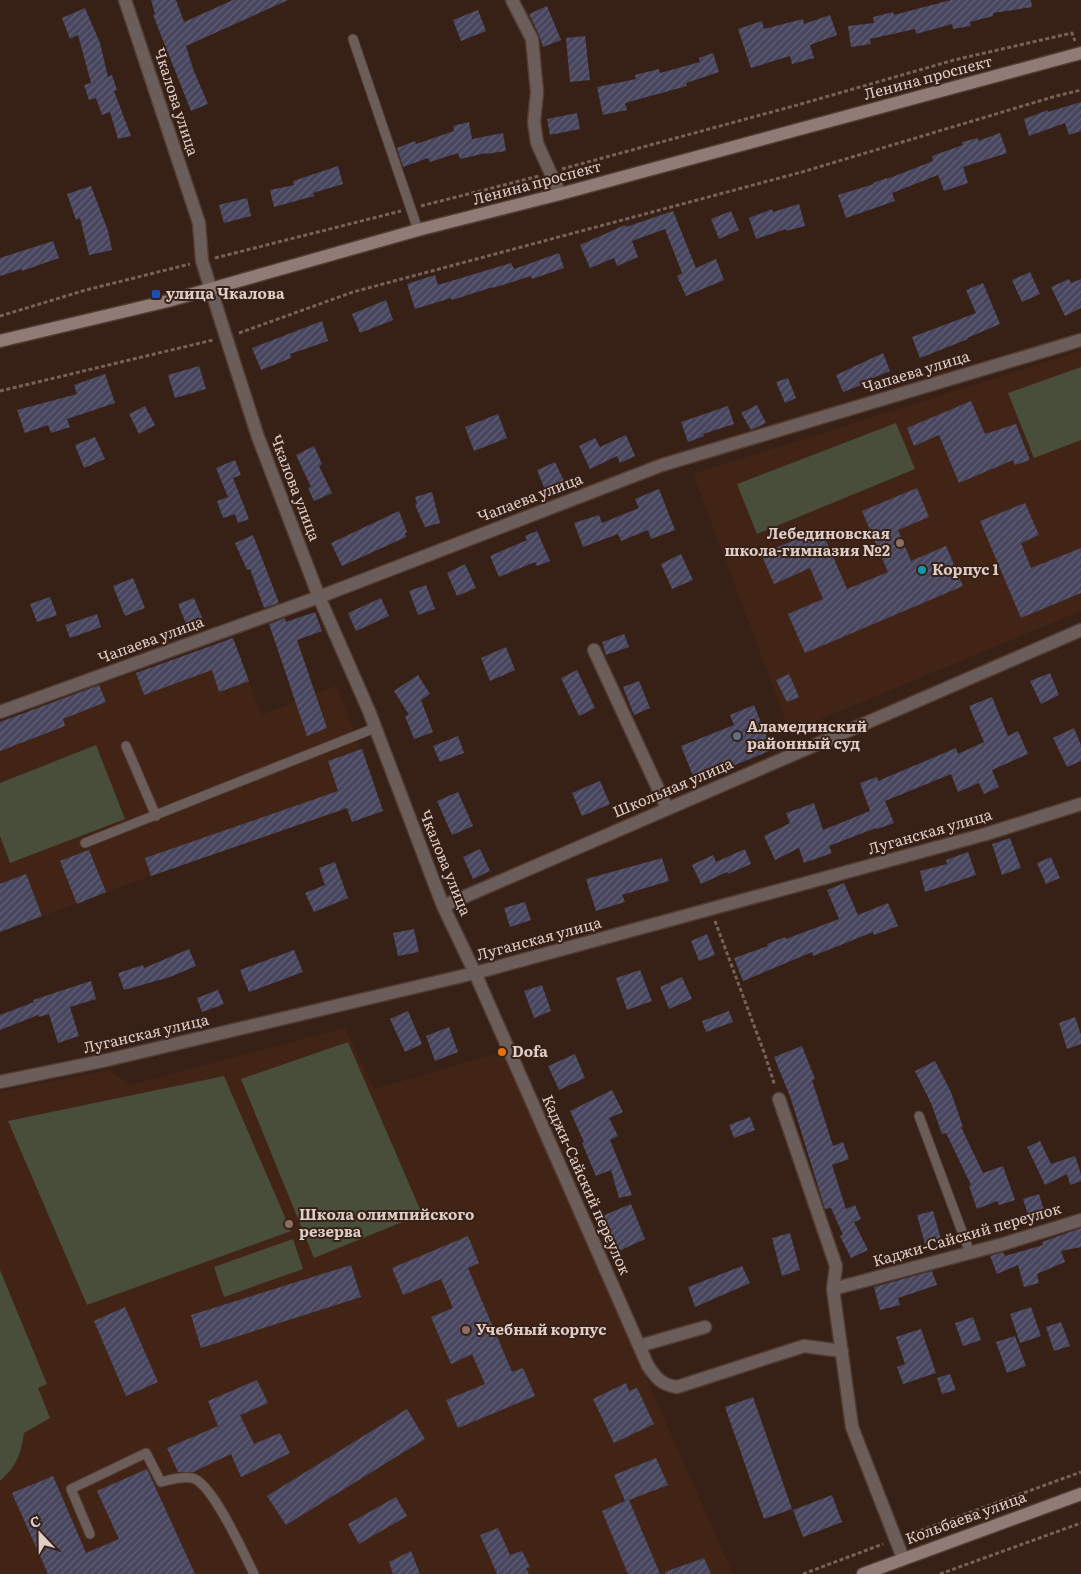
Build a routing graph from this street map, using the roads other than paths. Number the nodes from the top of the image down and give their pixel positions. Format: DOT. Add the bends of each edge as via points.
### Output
graph roads {
  1 [pos="124,0"];
  2 [pos="512,0"];
  3 [pos="353,40"];
  4 [pos="1081,53"];
  5 [pos="560,194"];
  6 [pos="418,230"];
  7 [pos="211,290"];
  8 [pos="1081,340"];
  9 [pos="0,341"];
  10 [pos="319,597"];
  11 [pos="1081,630"];
  12 [pos="594,650"];
  13 [pos="0,712"];
  14 [pos="375,728"];
  15 [pos="126,746"];
  16 [pos="1081,804"];
  17 [pos="667,808"];
  18 [pos="156,816"];
  19 [pos="85,843"];
  20 [pos="443,906"];
  21 [pos="476,973"];
  22 [pos="0,1082"];
  23 [pos="779,1099"];
  24 [pos="919,1116"];
  25 [pos="1081,1220"];
  26 [pos="970,1253"];
  27 [pos="833,1289"];
  28 [pos="705,1327"];
  29 [pos="640,1346"];
  30 [pos="842,1351"];
  31 [pos="1081,1494"];
  32 [pos="90,1534"];
  33 [pos="903,1558"];
  34 [pos="254,1574"];
  35 [pos="863,1574"];
  1 -- 7 [label="street, Чкалова улица" via="199,223 202,261"];
  2 -- 5 [label="street" via="532,39 537,143"];
  3 -- 6 [label="lane"];
  4 -- 5 [label="main road, Ленина проспект"];
  5 -- 6 [label="main road, Ленина проспект"];
  6 -- 7 [label="main road, Ленина проспект"];
  7 -- 9 [label="main road, Ленина проспект"];
  7 -- 10 [label="street, Чкалова улица" via="258,438"];
  8 -- 10 [label="street, Чапаева улица" via="662,465"];
  10 -- 13 [label="street, Чапаева улица"];
  10 -- 14 [label="street, Чкалова улица"];
  11 -- 17 [label="street, Школьная улица"];
  12 -- 17 [label="street"];
  14 -- 18 [label="lane"];
  14 -- 20 [label="street, Чкалова улица"];
  15 -- 18 [label="lane"];
  16 -- 21 [label="street, Луганская улица" via="986,834"];
  17 -- 20 [label="street, Школьная улица"];
  18 -- 19 [label="lane"];
  20 -- 21 [label="street, Чкалова улица"];
  21 -- 22 [label="street, Луганская улица"];
  21 -- 29 [label="street, Каджи-Сайский переулок"];
  23 -- 27 [label="street" via="836,1266"];
  24 -- 26 [label="lane"];
  25 -- 26 [label="street, Каджи-Сайский переулок"];
  26 -- 27 [label="street, Каджи-Сайский переулок"];
  27 -- 30 [label="street"];
  28 -- 29 [label="street"];
  29 -- 30 [label="street, Каджи-Сайский переулок" via="655,1377 677,1387 804,1346"];
  30 -- 33 [label="street" via="852,1427"];
  31 -- 33 [label="main road, Кольбаева улица"];
  32 -- 34 [label="lane" via="70,1489 146,1453 161,1482 192,1478 204,1484"];
  33 -- 35 [label="main road, Кольбаева улица"];
}
